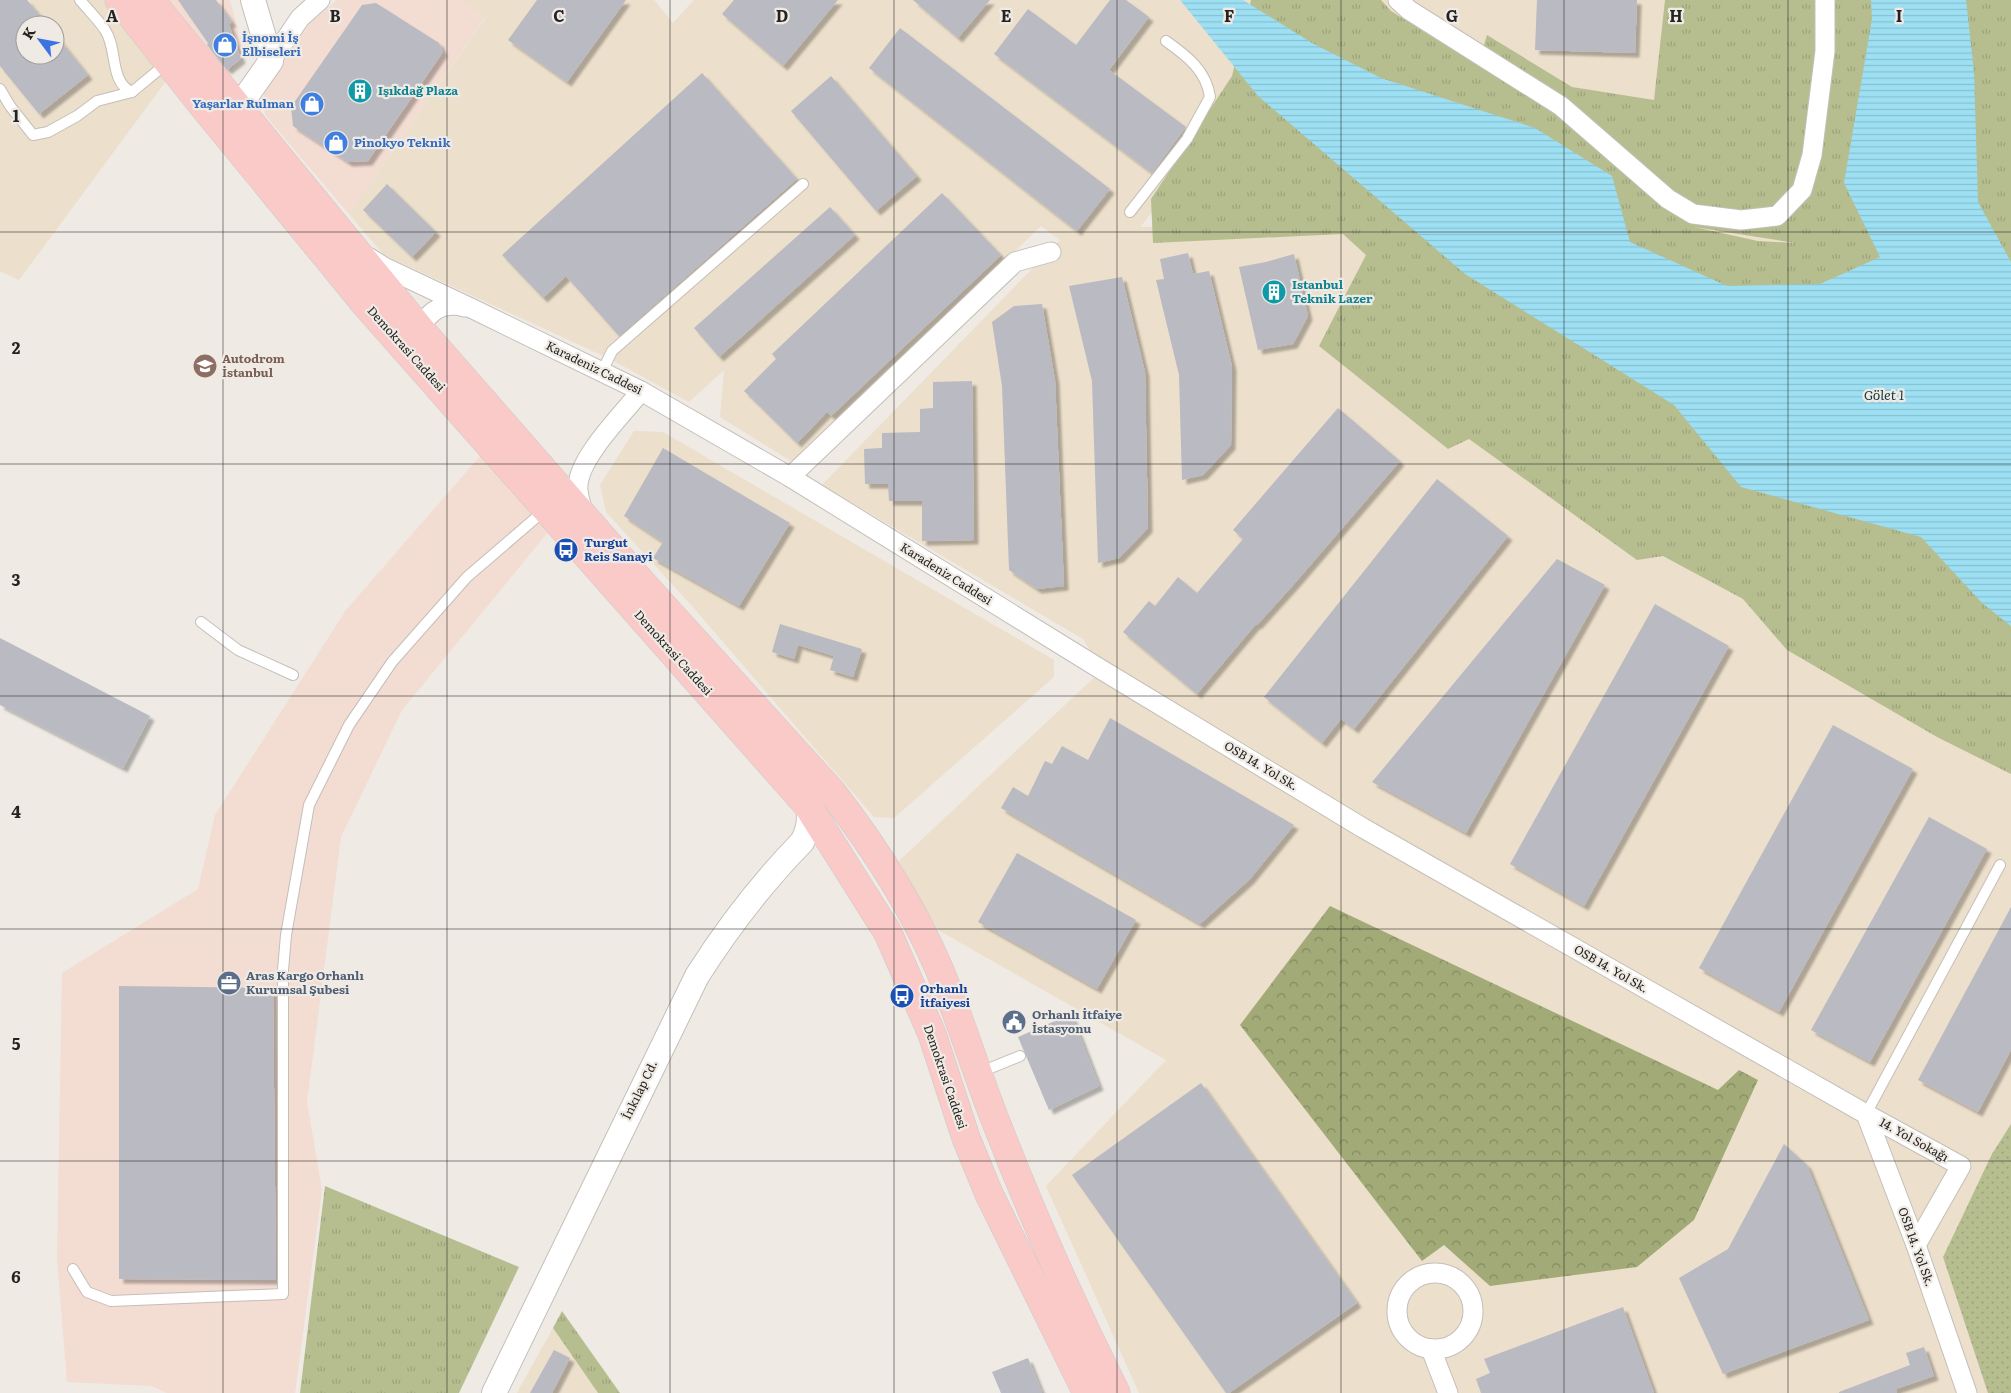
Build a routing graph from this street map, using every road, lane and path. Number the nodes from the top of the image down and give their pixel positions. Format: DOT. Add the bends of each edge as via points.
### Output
graph roads {
  1 [pos="80,0"];
  2 [pos="119,0"];
  3 [pos="150,0"];
  4 [pos="253,0"];
  5 [pos="320,0"];
  6 [pos="1398,0"];
  7 [pos="1825,0"];
  8 [pos="1166,41"];
  9 [pos="271,61"];
  10 [pos="168,62"];
  11 [pos="0,89"];
  12 [pos="132,92"];
  13 [pos="238,108"];
  14 [pos="803,184"];
  15 [pos="1130,212"];
  16 [pos="347,240"];
  17 [pos="1051,252"];
  18 [pos="474,309"];
  19 [pos="420,329"];
  20 [pos="427,371"];
  21 [pos="602,372"];
  22 [pos="642,392"];
  23 [pos="790,477"];
  24 [pos="546,510"];
  25 [pos="584,516"];
  26 [pos="201,622"];
  27 [pos="1102,670"];
  28 [pos="293,675"];
  29 [pos="808,806"];
  30 [pos="872,847"];
  31 [pos="788,857"];
  32 [pos="844,861"];
  33 [pos="2000,865"];
  34 [pos="1020,1056"];
  35 [pos="977,1074"];
  36 [pos="957,1114"];
  37 [pos="1866,1114"];
  38 [pos="1916,1245"];
  39 [pos="73,1269"];
  40 [pos="1431,1349"];
  41 [pos="494,1393"];
  42 [pos="1087,1393"];
  43 [pos="1116,1393"];
  44 [pos="1448,1393"];
  45 [pos="1967,1393"];
  1 -- 12 [label="lane" via="106,30 117,78 121,86"];
  2 -- 10 [label="main road, Demokrasi Caddesi"];
  3 -- 13 [label="main road, Demokrasi Caddesi"];
  4 -- 9 [label="street"];
  5 -- 9 [label="street" via="300,18"];
  6 -- 7 [label="street" via="1561,106 1668,199 1693,214 1741,220 1777,216 1802,190 1812,156 1817,118 1825,51"];
  8 -- 15 [label="lane" via="1199,68 1206,79 1210,98 1187,139"];
  9 -- 13 [label="street"];
  10 -- 12 [label="lane"];
  10 -- 20 [label="main road, Demokrasi Caddesi" via="366,304"];
  11 -- 12 [label="lane" via="33,135 48,132 97,101"];
  13 -- 16 [label="main road, Demokrasi Caddesi"];
  14 -- 21 [label="lane" via="612,352"];
  16 -- 18 [label="street, Karadeniz Caddesi" via="384,267"];
  16 -- 19 [label="main road, Demokrasi Caddesi"];
  17 -- 23 [label="street" via="1015,262"];
  18 -- 19 [label="street, Karadeniz Caddesi" via="454,304 443,306 434,311"];
  18 -- 21 [label="street, Karadeniz Caddesi"];
  19 -- 20 [label="street" via="417,349"];
  19 -- 25 [label="main road, Demokrasi Caddesi"];
  20 -- 24 [label="main road, Demokrasi Caddesi"];
  21 -- 22 [label="street, Karadeniz Caddesi"];
  22 -- 23 [label="street, Karadeniz Caddesi"];
  22 -- 25 [label="street" via="582,468 578,485"];
  23 -- 27 [label="street, Karadeniz Caddesi"];
  24 -- 29 [label="main road, Demokrasi Caddesi"];
  24 -- 39 [label="lane" via="467,577 392,662 349,724 309,806 286,935 283,970 283,1294 111,1301 87,1292"];
  25 -- 30 [label="main road, Demokrasi Caddesi" via="831,791"];
  26 -- 28 [label="lane" via="238,650"];
  27 -- 37 [label="street, OSB 14. Yol Sk." via="1364,828"];
  29 -- 30 [label="main road" via="844,840"];
  29 -- 31 [label="street, İnkılap Cd." via="808,831"];
  29 -- 32 [label="main road, Demokrasi Caddesi"];
  30 -- 35 [label="main road, Demokrasi Caddesi" via="900,891 930,949"];
  31 -- 32 [label="street" via="802,847 814,844 825,847"];
  31 -- 41 [label="street, İnkılap Cd." via="754,894 697,976"];
  32 -- 36 [label="main road, Demokrasi Caddesi" via="888,933 919,1001"];
  33 -- 37 [label="lane"];
  34 -- 35 [label="lane"];
  35 -- 36 [label="main road"];
  35 -- 43 [label="main road, Demokrasi Caddesi" via="1077,1315"];
  36 -- 42 [label="main road, Demokrasi Caddesi" via="989,1194"];
  37 -- 38 [label="street, OSB 14. Yol Sk."];
  37 -- 38 [label="street, 14. Yol Sokağı" via="1961,1166"];
  38 -- 45 [label="street, OSB 14. Yol Sk."];
  40 -- 40 [label="street" via="1454,1344 1464,1335 1472,1311 1470,1298 1463,1286 1441,1274 1416,1278 1406,1286 1397,1308 1398,1319 1406,1335 1420,1346"];
  40 -- 44 [label="street"];
}
